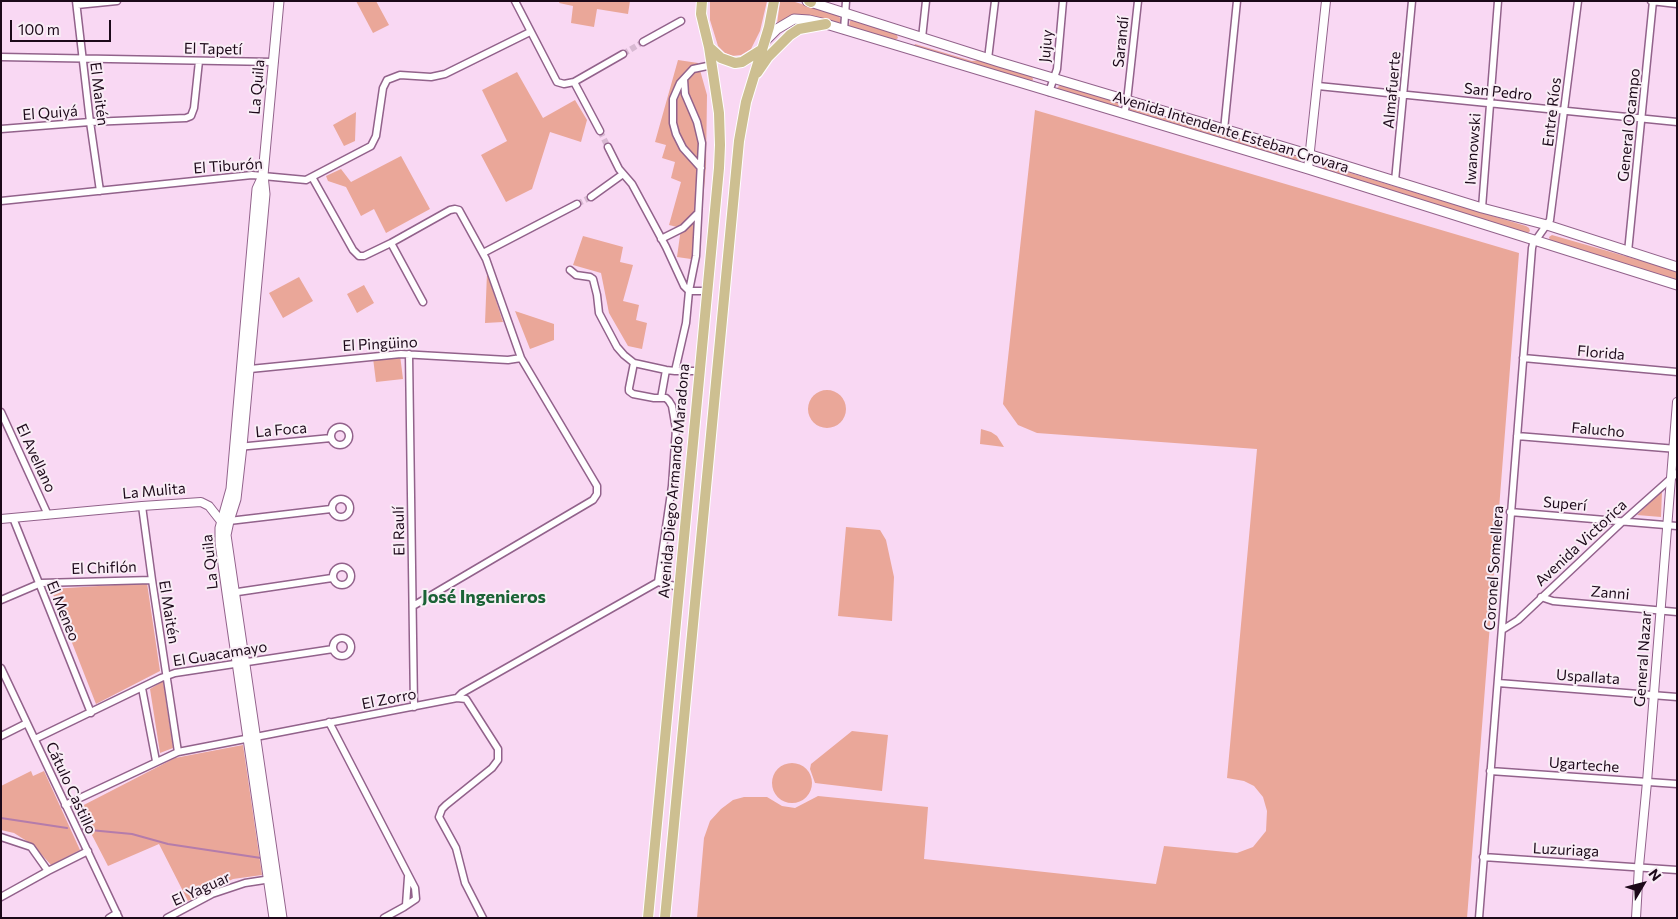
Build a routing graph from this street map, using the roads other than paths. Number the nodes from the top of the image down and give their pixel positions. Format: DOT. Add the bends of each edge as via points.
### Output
graph roads {
  1 [pos="117,1"];
  2 [pos="279,1"];
  3 [pos="515,1"];
  4 [pos="695,1"];
  5 [pos="702,1"];
  6 [pos="774,1"];
  7 [pos="846,1"];
  8 [pos="926,1"];
  9 [pos="995,1"];
  10 [pos="1063,1"];
  11 [pos="1138,1"];
  12 [pos="1237,1"];
  13 [pos="1326,1"];
  14 [pos="1412,1"];
  15 [pos="1498,1"];
  16 [pos="1578,1"];
  17 [pos="1653,1"];
  18 [pos="809,2"];
  19 [pos="76,3"];
  20 [pos="1677,4"];
  21 [pos="845,13"];
  22 [pos="701,14"];
  23 [pos="681,21"];
  24 [pos="826,24"];
  25 [pos="844,30"];
  26 [pos="530,32"];
  27 [pos="922,38"];
  28 [pos="643,42"];
  29 [pos="709,47"];
  30 [pos="763,52"];
  31 [pos="623,54"];
  32 [pos="1,57"];
  33 [pos="988,58"];
  34 [pos="82,59"];
  35 [pos="199,61"];
  36 [pos="274,62"];
  37 [pos="712,65"];
  38 [pos="684,79"];
  39 [pos="1055,79"];
  40 [pos="574,82"];
  41 [pos="1318,86"];
  42 [pos="1049,92"];
  43 [pos="1404,95"];
  44 [pos="1127,101"];
  45 [pos="1489,103"];
  46 [pos="1565,112"];
  47 [pos="1124,114"];
  48 [pos="1642,118"];
  49 [pos="90,122"];
  50 [pos="1677,122"];
  51 [pos="1,129"];
  52 [pos="1224,130"];
  53 [pos="600,131"];
  54 [pos="608,147"];
  55 [pos="1311,154"];
  56 [pos="701,168"];
  57 [pos="1308,169"];
  58 [pos="623,174"];
  59 [pos="263,175"];
  60 [pos="312,177"];
  61 [pos="1395,181"];
  62 [pos="100,191"];
  63 [pos="591,197"];
  64 [pos="1,201"];
  65 [pos="577,204"];
  66 [pos="1482,208"];
  67 [pos="698,213"];
  68 [pos="1547,225"];
  69 [pos="661,239"];
  70 [pos="1536,240"];
  71 [pos="391,243"];
  72 [pos="1628,252"];
  73 [pos="483,253"];
  74 [pos="1677,267"];
  75 [pos="570,270"];
  76 [pos="1677,285"];
  77 [pos="689,291"];
  78 [pos="708,291"];
  79 [pos="423,302"];
  80 [pos="409,354"];
  81 [pos="521,358"];
  82 [pos="1523,358"];
  83 [pos="634,363"];
  84 [pos="245,370"];
  85 [pos="666,370"];
  86 [pos="675,371"];
  87 [pos="700,371"];
  88 [pos="1677,372"];
  89 [pos="661,398"];
  90 [pos="1677,402"];
  91 [pos="1,412"];
  92 [pos="1517,436"];
  93 [pos="332,438"];
  94 [pos="238,447"];
  95 [pos="1675,449"];
  96 [pos="1677,473"];
  97 [pos="1670,478"];
  98 [pos="142,506"];
  99 [pos="331,509"];
  100 [pos="1510,512"];
  101 [pos="48,514"];
  102 [pos="13,518"];
  103 [pos="1,519"];
  104 [pos="225,520"];
  105 [pos="1622,522"];
  106 [pos="1666,525"];
  107 [pos="1677,526"];
  108 [pos="332,578"];
  109 [pos="152,580"];
  110 [pos="658,582"];
  111 [pos="39,584"];
  112 [pos="679,587"];
  113 [pos="231,593"];
  114 [pos="1541,597"];
  115 [pos="1,600"];
  116 [pos="413,606"];
  117 [pos="1660,610"];
  118 [pos="1677,612"];
  119 [pos="1502,630"];
  120 [pos="333,649"];
  121 [pos="241,663"];
  122 [pos="1,668"];
  123 [pos="167,675"];
  124 [pos="1498,683"];
  125 [pos="142,688"];
  126 [pos="1654,695"];
  127 [pos="1677,697"];
  128 [pos="457,698"];
  129 [pos="414,707"];
  130 [pos="91,713"];
  131 [pos="329,722"];
  132 [pos="27,723"];
  133 [pos="1,736"];
  134 [pos="252,738"];
  135 [pos="35,739"];
  136 [pos="178,752"];
  137 [pos="156,761"];
  138 [pos="1490,772"];
  139 [pos="1647,782"];
  140 [pos="1677,784"];
  141 [pos="65,805"];
  142 [pos="1,837"];
  143 [pos="88,852"];
  144 [pos="1483,858"];
  145 [pos="1639,866"];
  146 [pos="1677,870"];
  147 [pos="48,871"];
  148 [pos="272,879"];
  149 [pos="1,897"];
  150 [pos="118,916"];
  151 [pos="109,918"];
  152 [pos="167,918"];
  153 [pos="274,918"];
  154 [pos="282,918"];
  155 [pos="384,918"];
  156 [pos="483,918"];
  157 [pos="648,918"];
  158 [pos="665,918"];
  159 [pos="1479,918"];
  160 [pos="1636,918"];
  1 -- 19 [label="street"];
  2 -- 36 [label="main road, La Quila"];
  3 -- 26 [label="street"];
  4 -- 22 [label="main road"];
  5 -- 22 [label="main road, Avenida Diego Armando Maradona"];
  6 -- 30 [label="main road, Avenida Diego Armando Maradona"];
  7 -- 21 [label="street"];
  8 -- 27 [label="street"];
  9 -- 33 [label="street"];
  10 -- 39 [label="street, Jujuy"];
  11 -- 44 [label="street, Sarandí"];
  12 -- 52 [label="street"];
  13 -- 41 [label="street"];
  14 -- 43 [label="street, Almafuerte"];
  15 -- 45 [label="street, Iwanowski"];
  16 -- 46 [label="street, Entre Ríos"];
  17 -- 20 [label="street"];
  17 -- 48 [label="street, General Ocampo"];
  18 -- 21 [label="main road, Avenida Intendente Esteban Crovara"];
  19 -- 34 [label="street, El Maitén"];
  21 -- 25 [label="street"];
  21 -- 27 [label="main road, Avenida Intendente Esteban Crovara"];
  22 -- 29 [label="main road, Avenida Diego Armando Maradona"];
  23 -- 28 [label="street"];
  24 -- 25 [label="main road, Avenida Intendente Esteban Crovara"];
  24 -- 30 [label="main road" via="799,29"];
  24 -- 30 [label="main road, Avenida Intendente Esteban Crovara" via="794,19 777,29"];
  25 -- 42 [label="main road, Avenida Intendente Esteban Crovara"];
  26 -- 40 [label="street" via="555,79 564,84"];
  26 -- 60 [label="street, El Tiburón" via="445,74 431,77 400,75 387,80 376,136 371,146"];
  27 -- 33 [label="main road, Avenida Intendente Esteban Crovara"];
  29 -- 30 [label="main road" via="721,58 735,63"];
  29 -- 37 [label="main road, Avenida Diego Armando Maradona"];
  30 -- 158 [label="main road, Avenida Diego Armando Maradona" via="742,119 736,169"];
  31 -- 40 [label="street"];
  32 -- 34 [label="street, El Tapetí"];
  33 -- 39 [label="main road, Avenida Intendente Esteban Crovara"];
  34 -- 35 [label="street, El Tapetí"];
  34 -- 49 [label="street, El Maitén"];
  35 -- 36 [label="street, El Tapetí"];
  35 -- 49 [label="street, El Quiyá" via="191,116"];
  36 -- 59 [label="main road, La Quila"];
  37 -- 38 [label="street" via="697,67"];
  37 -- 78 [label="main road, Avenida Diego Armando Maradona" via="720,145"];
  38 -- 56 [label="street" via="685,94 702,140"];
  38 -- 56 [label="street" via="675,92 673,122 683,148"];
  39 -- 42 [label="street, Jujuy"];
  39 -- 44 [label="main road, Avenida Intendente Esteban Crovara"];
  40 -- 53 [label="street"];
  41 -- 43 [label="street, San Pedro"];
  41 -- 55 [label="street"];
  42 -- 47 [label="main road, Avenida Intendente Esteban Crovara"];
  43 -- 45 [label="street, San Pedro"];
  43 -- 61 [label="street, Almafuerte"];
  44 -- 47 [label="street, Sarandí"];
  44 -- 52 [label="main road, Avenida Intendente Esteban Crovara"];
  45 -- 46 [label="street, San Pedro"];
  45 -- 66 [label="street, Iwanowski"];
  46 -- 48 [label="street, San Pedro"];
  46 -- 68 [label="street, Entre Ríos"];
  47 -- 57 [label="main road, Avenida Intendente Esteban Crovara"];
  48 -- 50 [label="street, San Pedro"];
  48 -- 72 [label="street, General Ocampo"];
  49 -- 51 [label="street, El Quiyá"];
  49 -- 62 [label="street, El Maitén"];
  52 -- 55 [label="main road, Avenida Intendente Esteban Crovara"];
  54 -- 58 [label="street"];
  55 -- 57 [label="street"];
  55 -- 61 [label="main road, Avenida Intendente Esteban Crovara"];
  56 -- 67 [label="street"];
  57 -- 70 [label="main road, Avenida Intendente Esteban Crovara"];
  58 -- 63 [label="street"];
  58 -- 69 [label="street" via="632,184"];
  59 -- 60 [label="street, El Tiburón" via="303,181"];
  59 -- 62 [label="street, El Tiburón"];
  59 -- 84 [label="main road, La Quila" via="257,189"];
  60 -- 71 [label="street" via="356,254 364,256"];
  61 -- 66 [label="main road, Avenida Intendente Esteban Crovara"];
  62 -- 64 [label="street, El Tiburón"];
  65 -- 73 [label="street"];
  66 -- 68 [label="main road, Avenida Intendente Esteban Crovara"];
  67 -- 69 [label="street" via="683,228"];
  67 -- 77 [label="street" via="696,256"];
  68 -- 70 [label="street, Coronel Somellera"];
  68 -- 72 [label="main road, Avenida Intendente Esteban Crovara"];
  69 -- 77 [label="street"];
  70 -- 76 [label="main road, Avenida Intendente Esteban Crovara"];
  70 -- 82 [label="street, Coronel Somellera" via="1532,248"];
  71 -- 73 [label="street" via="455,209 462,214"];
  71 -- 79 [label="street"];
  72 -- 74 [label="main road, Avenida Intendente Esteban Crovara"];
  73 -- 81 [label="street"];
  75 -- 83 [label="street" via="593,279 598,313 617,347"];
  77 -- 78 [label="street"];
  77 -- 86 [label="street" via="686,323"];
  78 -- 87 [label="main road, Avenida Diego Armando Maradona"];
  80 -- 81 [label="street, El Pingüino"];
  80 -- 84 [label="street, El Pingüino"];
  80 -- 116 [label="street, El Raulí"];
  81 -- 116 [label="street" via="597,486 595,498"];
  82 -- 88 [label="street, Florida"];
  82 -- 92 [label="street, Coronel Somellera"];
  83 -- 85 [label="street"];
  83 -- 89 [label="street" via="630,391"];
  84 -- 94 [label="main road, La Quila"];
  85 -- 86 [label="street"];
  85 -- 89 [label="street"];
  86 -- 87 [label="street"];
  87 -- 112 [label="main road, Avenida Diego Armando Maradona"];
  89 -- 110 [label="street" via="666,398 672,406 676,437"];
  90 -- 95 [label="street, General Nazar"];
  91 -- 101 [label="street, El Avellano"];
  92 -- 95 [label="street, Falucho"];
  92 -- 100 [label="street, Coronel Somellera"];
  93 -- 94 [label="street, La Foca"];
  94 -- 104 [label="main road, La Quila" via="236,499"];
  95 -- 97 [label="street, General Nazar"];
  96 -- 97 [label="street, Avenida Victorica"];
  97 -- 105 [label="street, Avenida Victorica"];
  97 -- 106 [label="street, General Nazar"];
  98 -- 101 [label="street, La Mulita"];
  98 -- 104 [label="street, La Mulita" via="201,502 209,506 218,518"];
  98 -- 109 [label="street, El Maitén"];
  99 -- 104 [label="street"];
  100 -- 105 [label="street, Superí"];
  100 -- 119 [label="street, Coronel Somellera"];
  101 -- 102 [label="street, La Mulita"];
  102 -- 103 [label="street, La Mulita"];
  102 -- 111 [label="street, El Meneo"];
  104 -- 113 [label="main road, La Quila"];
  105 -- 106 [label="street, Superí"];
  105 -- 114 [label="street, Avenida Victorica"];
  106 -- 107 [label="street, Superí"];
  106 -- 117 [label="street, General Nazar"];
  108 -- 113 [label="street"];
  109 -- 111 [label="street, El Chiflón"];
  109 -- 123 [label="street, El Maitén"];
  110 -- 112 [label="street"];
  110 -- 128 [label="street"];
  111 -- 115 [label="street, El Chiflón"];
  111 -- 130 [label="street, El Meneo"];
  112 -- 157 [label="main road, Avenida Diego Armando Maradona"];
  113 -- 121 [label="main road, La Quila"];
  114 -- 117 [label="street, Zanni" via="1553,601"];
  114 -- 119 [label="street, Avenida Victorica" via="1518,620"];
  116 -- 129 [label="street, El Raulí"];
  117 -- 118 [label="street, Zanni"];
  117 -- 126 [label="street, General Nazar"];
  119 -- 124 [label="street, Coronel Somellera"];
  120 -- 121 [label="street, El Guacamayo"];
  121 -- 123 [label="street, El Guacamayo"];
  121 -- 134 [label="main road, La Quila"];
  122 -- 132 [label="street, Cátulo Castillo"];
  123 -- 125 [label="street, El Guacamayo"];
  123 -- 136 [label="street, El Maitén"];
  124 -- 126 [label="street, Uspallata"];
  124 -- 138 [label="street, Coronel Somellera"];
  125 -- 130 [label="street, El Guacamayo"];
  125 -- 137 [label="street"];
  126 -- 127 [label="street, Uspallata"];
  126 -- 139 [label="street, General Nazar"];
  128 -- 129 [label="street, El Zorro"];
  128 -- 156 [label="street" via="470,702 499,753 492,768 446,805 439,817 456,848 465,882"];
  129 -- 131 [label="street, El Zorro"];
  130 -- 135 [label="street, El Guacamayo"];
  131 -- 134 [label="street, El Zorro"];
  131 -- 155 [label="street" via="408,875 406,905"];
  132 -- 133 [label="street"];
  132 -- 135 [label="street, Cátulo Castillo"];
  134 -- 136 [label="street, El Zorro"];
  134 -- 148 [label="main road, La Quila"];
  135 -- 141 [label="street, Cátulo Castillo"];
  136 -- 137 [label="street, El Zorro"];
  137 -- 141 [label="street, El Zorro"];
  138 -- 139 [label="street, Ugarteche"];
  138 -- 144 [label="street, Coronel Somellera"];
  139 -- 140 [label="street, Ugarteche"];
  139 -- 145 [label="street, General Nazar"];
  141 -- 143 [label="street, Cátulo Castillo"];
  142 -- 147 [label="street" via="30,847"];
  143 -- 147 [label="street"];
  143 -- 150 [label="street, Cátulo Castillo"];
  144 -- 145 [label="street, Luzuriaga"];
  144 -- 159 [label="street, Coronel Somellera"];
  145 -- 146 [label="street, Luzuriaga"];
  145 -- 160 [label="street, General Nazar"];
  147 -- 149 [label="street"];
  148 -- 152 [label="street, El Yaguar" via="212,894"];
  148 -- 153 [label="main road, La Quila"];
  148 -- 154 [label="main road, La Quila"];
  150 -- 151 [label="street"];
}
